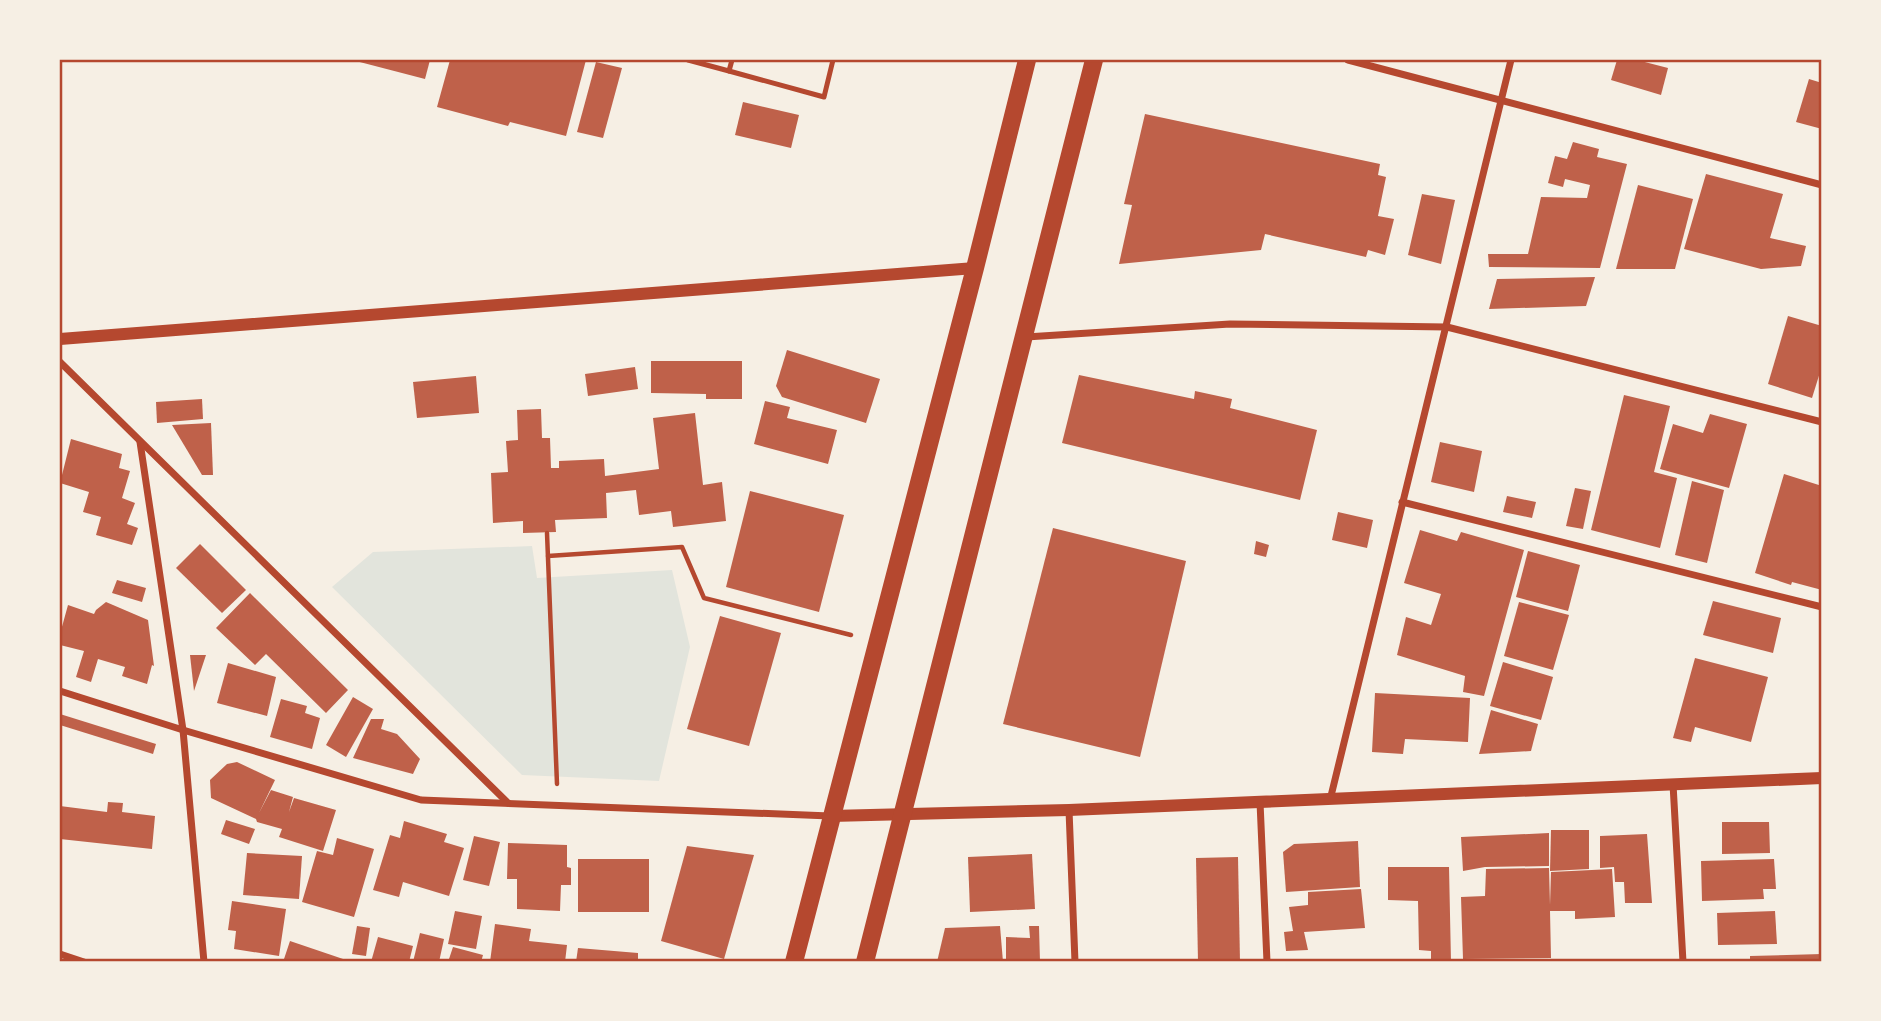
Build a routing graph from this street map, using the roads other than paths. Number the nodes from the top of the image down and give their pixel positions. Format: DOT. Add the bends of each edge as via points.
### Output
graph roads {
  1 [pos="688,60"];
  2 [pos="732,60"];
  3 [pos="833,60"];
  4 [pos="1027,60"];
  5 [pos="1094,60"];
  6 [pos="1348,60"];
  7 [pos="1511,60"];
  8 [pos="729,71"];
  9 [pos="1501,100"];
  10 [pos="1822,185"];
  11 [pos="975,268"];
  12 [pos="1447,327"];
  13 [pos="1025,337"];
  14 [pos="60,339"];
  15 [pos="60,362"];
  16 [pos="1822,422"];
  17 [pos="140,441"];
  18 [pos="1402,502"];
  19 [pos="1822,607"];
  20 [pos="60,691"];
  21 [pos="183,730"];
  22 [pos="1822,778"];
  23 [pos="1673,784"];
  24 [pos="1330,800"];
  25 [pos="1259,802"];
  26 [pos="508,804"];
  27 [pos="1069,810"];
  28 [pos="902,815"];
  29 [pos="831,816"];
  30 [pos="60,954"];
  31 [pos="84,961"];
  32 [pos="204,961"];
  33 [pos="794,961"];
  34 [pos="865,961"];
  35 [pos="1075,961"];
  36 [pos="1266,961"];
  37 [pos="1683,961"];
  1 -- 8 [label="lane"];
  2 -- 8 [label="lane"];
  3 -- 8 [label="lane" via="824,97"];
  4 -- 11 [label="main road"];
  5 -- 13 [label="main road"];
  6 -- 9 [label="street"];
  7 -- 9 [label="street"];
  9 -- 10 [label="street"];
  9 -- 12 [label="street"];
  11 -- 14 [label="street"];
  11 -- 29 [label="main road"];
  12 -- 13 [label="street" via="1230,324"];
  12 -- 16 [label="street"];
  12 -- 18 [label="street"];
  13 -- 28 [label="main road"];
  15 -- 17 [label="street"];
  17 -- 21 [label="street"];
  17 -- 26 [label="street"];
  18 -- 19 [label="street"];
  18 -- 24 [label="street"];
  20 -- 21 [label="street"];
  21 -- 26 [label="street" via="421,800"];
  21 -- 32 [label="street"];
  22 -- 23 [label="street"];
  23 -- 24 [label="street"];
  23 -- 37 [label="street"];
  24 -- 25 [label="street"];
  25 -- 27 [label="street"];
  25 -- 36 [label="street"];
  26 -- 29 [label="street"];
  27 -- 28 [label="street"];
  27 -- 35 [label="street"];
  28 -- 29 [label="street"];
  28 -- 34 [label="main road"];
  29 -- 33 [label="main road"];
  30 -- 31 [label="street"];
}
